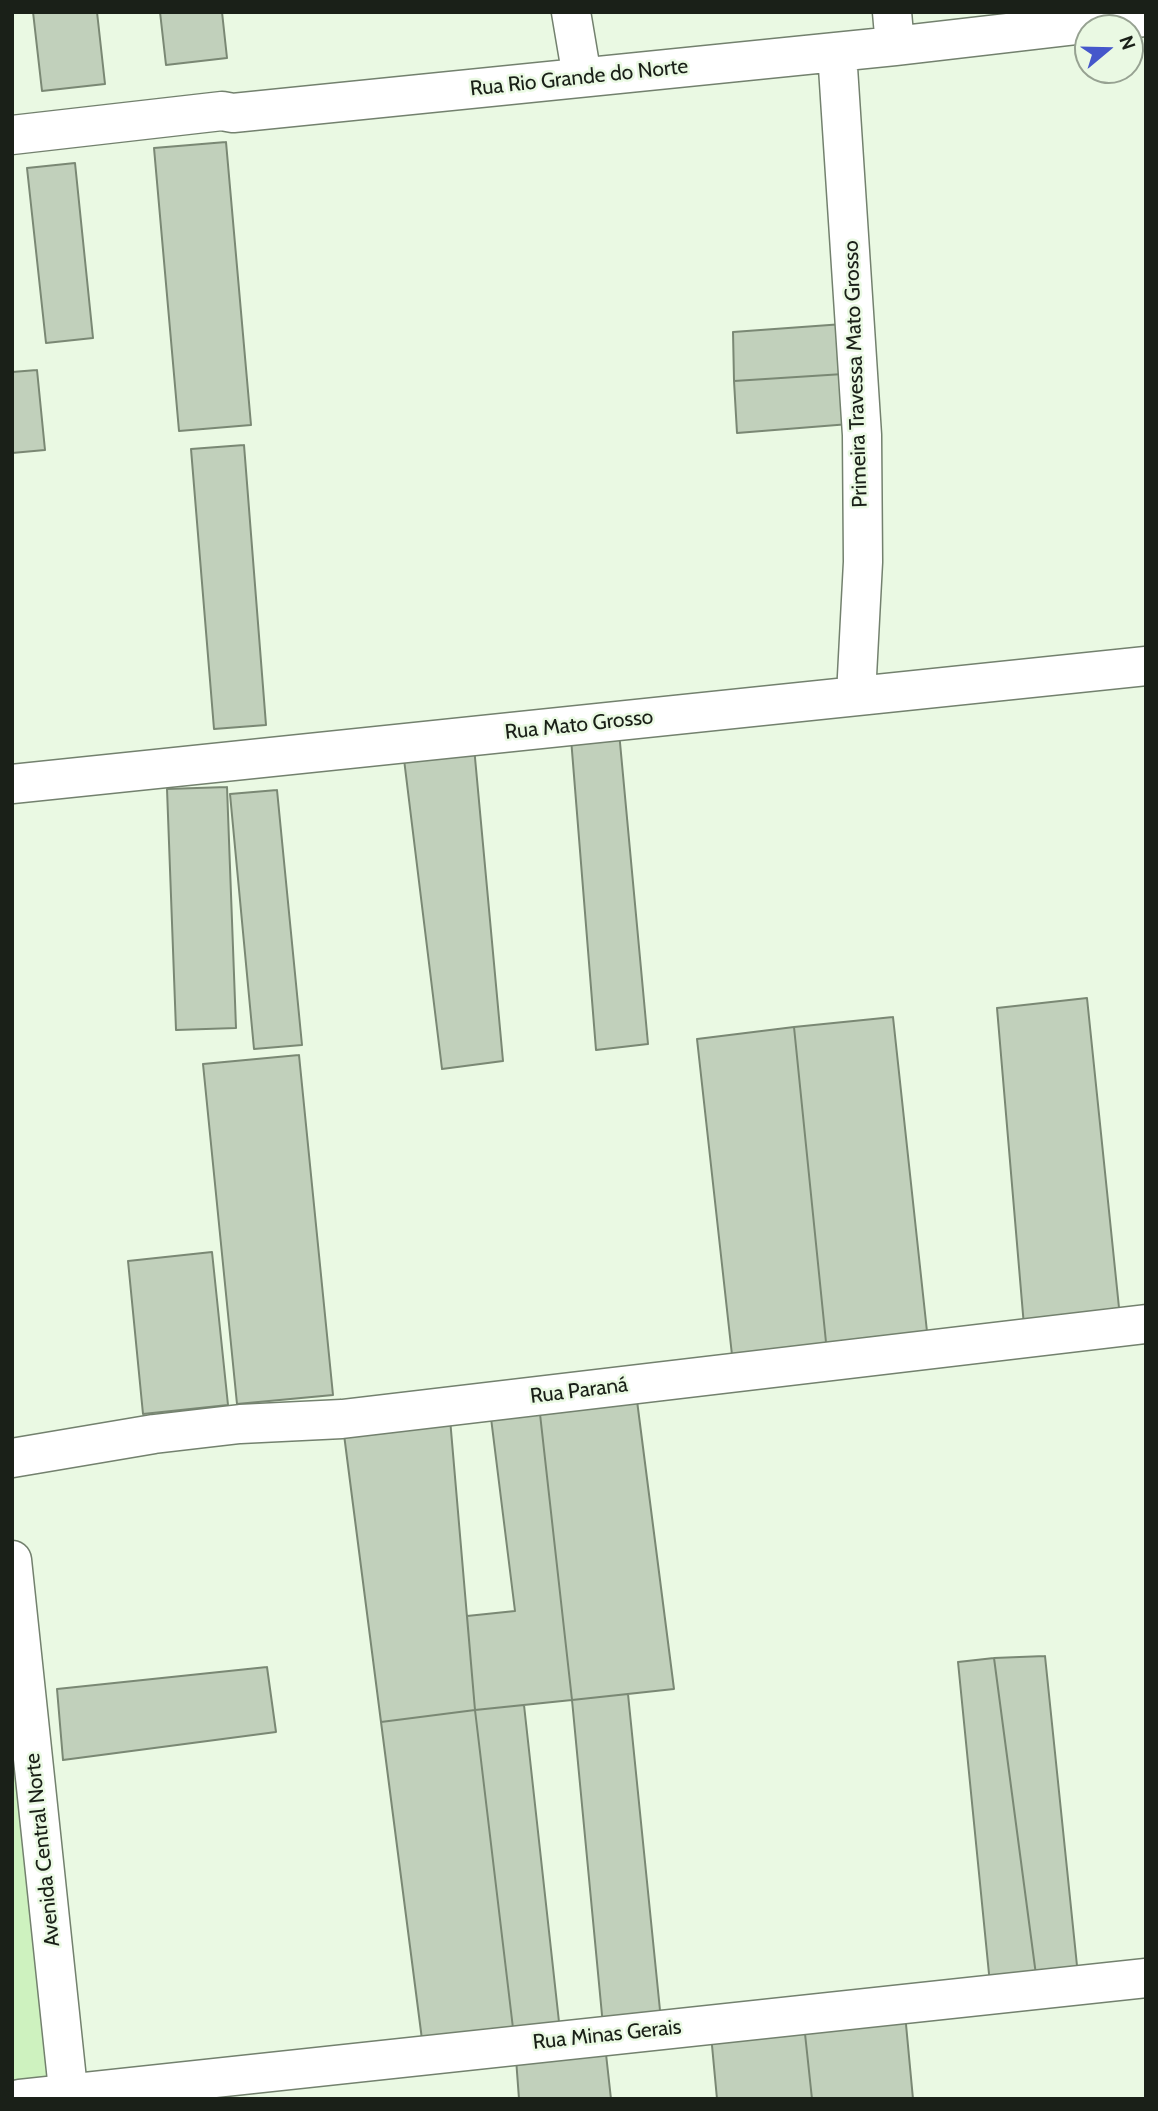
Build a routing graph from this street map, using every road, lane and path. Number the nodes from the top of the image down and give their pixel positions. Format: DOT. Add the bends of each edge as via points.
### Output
graph roads {
  1 [pos="571,12"];
  2 [pos="1146,17"];
  3 [pos="893,29"];
  4 [pos="1074,42"];
  5 [pos="838,59"];
  6 [pos="582,78"];
  7 [pos="12,135"];
  8 [pos="12,146"];
  9 [pos="1146,666"];
  10 [pos="856,695"];
  11 [pos="12,785"];
  12 [pos="1146,1324"];
  13 [pos="12,1458"];
  14 [pos="13,1572"];
  15 [pos="1146,1978"];
  16 [pos="69,2096"];
  17 [pos="20,2099"];
  1 -- 6 [label="street"];
  2 -- 3 [label="street, Rua Rio Grande do Norte"];
  3 -- 5 [label="street, Rua Rio Grande do Norte"];
  4 -- 5 [label="street, Rua Rio Grande do Norte"];
  5 -- 6 [label="street, Rua Rio Grande do Norte"];
  5 -- 8 [label="street, Rua Rio Grande do Norte"];
  5 -- 10 [label="street, Primeira Travessa Mato Grosso" via="862,423 863,562"];
  6 -- 7 [label="street, Rua Rio Grande do Norte"];
  9 -- 10 [label="street, Rua Mato Grosso"];
  10 -- 11 [label="street, Rua Mato Grosso"];
  12 -- 13 [label="street, Rua Paraná" via="342,1419 154,1434"];
  14 -- 16 [label="street, Avenida Central Norte"];
  15 -- 16 [label="street, Rua Minas Gerais"];
  16 -- 17 [label="street, Rua Minas Gerais"];
}
